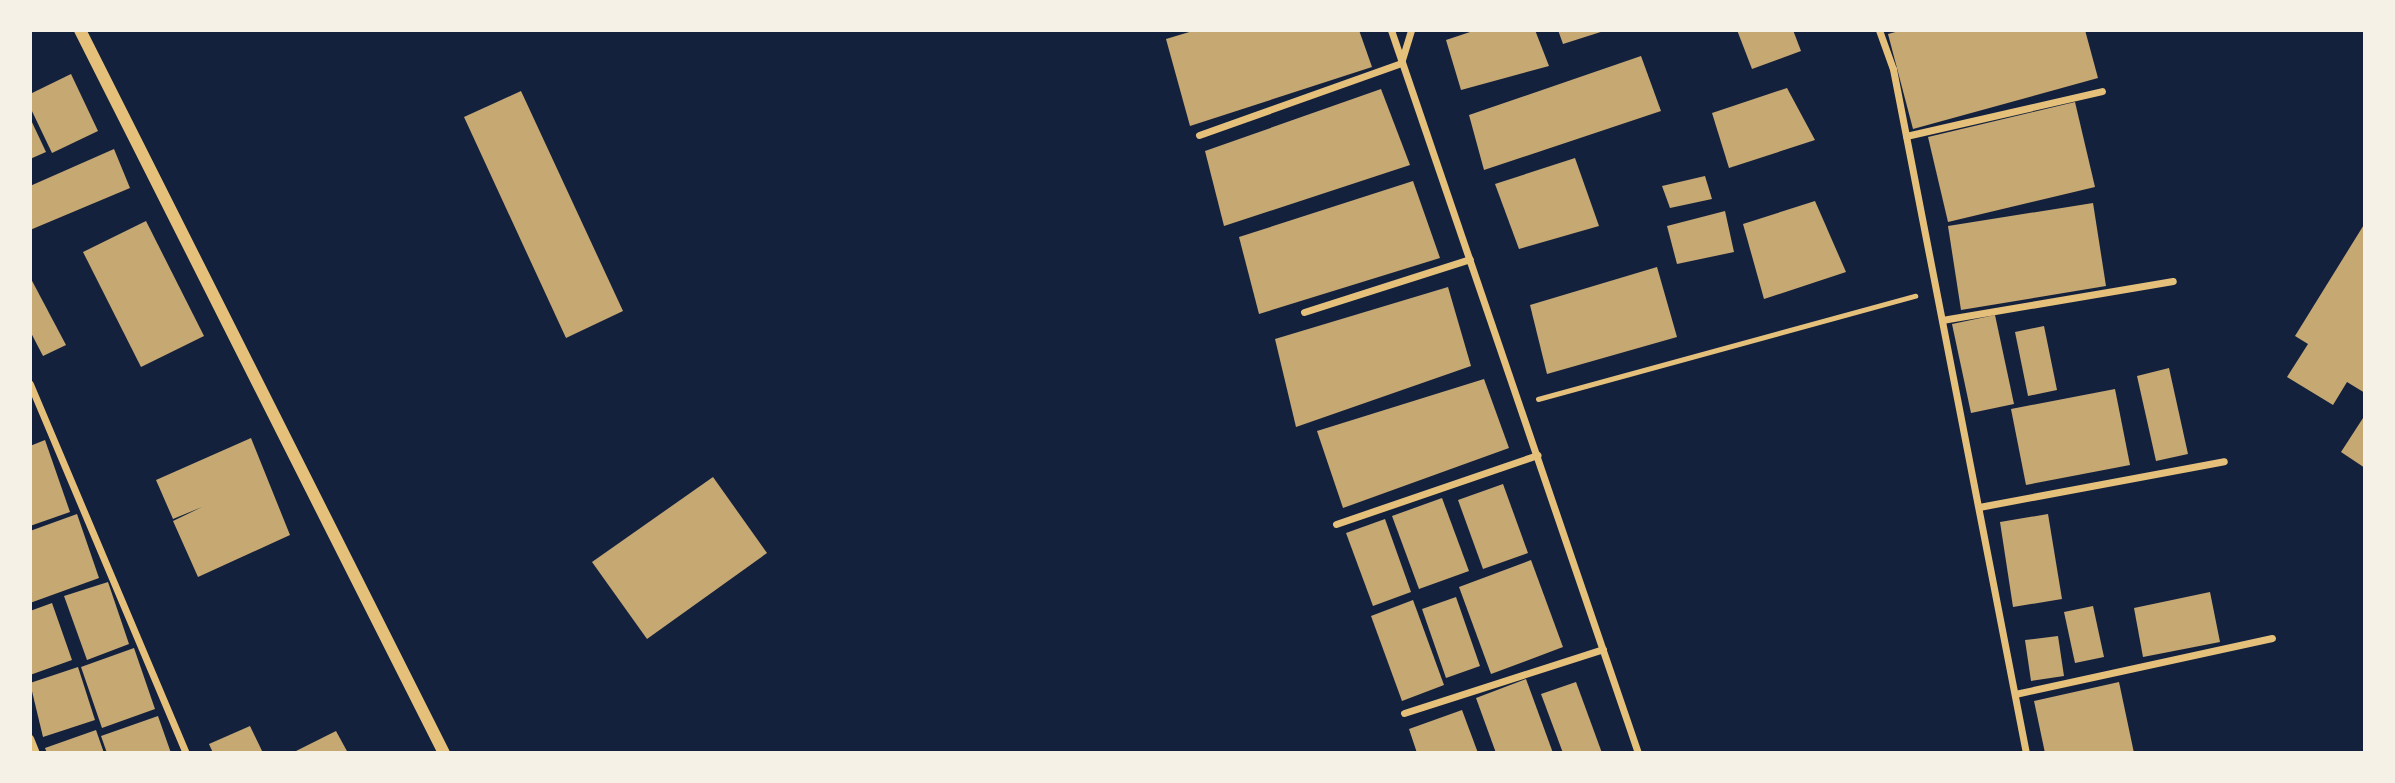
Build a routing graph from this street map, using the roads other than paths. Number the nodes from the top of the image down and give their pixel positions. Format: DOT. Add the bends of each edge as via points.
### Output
graph roads {
  1 [pos="80,30"];
  2 [pos="1391,30"];
  3 [pos="1411,30"];
  4 [pos="1879,30"];
  5 [pos="1401,63"];
  6 [pos="2102,91"];
  7 [pos="1199,135"];
  8 [pos="1906,136"];
  9 [pos="1470,259"];
  10 [pos="2173,281"];
  11 [pos="1304,312"];
  12 [pos="1942,320"];
  13 [pos="30,384"];
  14 [pos="1536,455"];
  15 [pos="2224,461"];
  16 [pos="1979,507"];
  17 [pos="1336,524"];
  18 [pos="2272,638"];
  19 [pos="1603,649"];
  20 [pos="2015,694"];
  21 [pos="1404,713"];
  22 [pos="30,737"];
  23 [pos="36,753"];
  24 [pos="186,753"];
  25 [pos="444,753"];
  26 [pos="1638,753"];
  27 [pos="2026,753"];
  1 -- 25 [label="street"];
  2 -- 5 [label="street"];
  3 -- 5 [label="street"];
  4 -- 8 [label="street" via="1893,69"];
  5 -- 7 [label="street"];
  5 -- 9 [label="street"];
  6 -- 8 [label="street"];
  8 -- 12 [label="street"];
  9 -- 11 [label="street"];
  9 -- 14 [label="street"];
  10 -- 12 [label="street"];
  12 -- 16 [label="street"];
  13 -- 24 [label="street"];
  14 -- 17 [label="street"];
  14 -- 19 [label="street"];
  15 -- 16 [label="street"];
  16 -- 20 [label="street"];
  18 -- 20 [label="street"];
  19 -- 21 [label="street"];
  19 -- 26 [label="street"];
  20 -- 27 [label="street"];
  22 -- 23 [label="street"];
}
